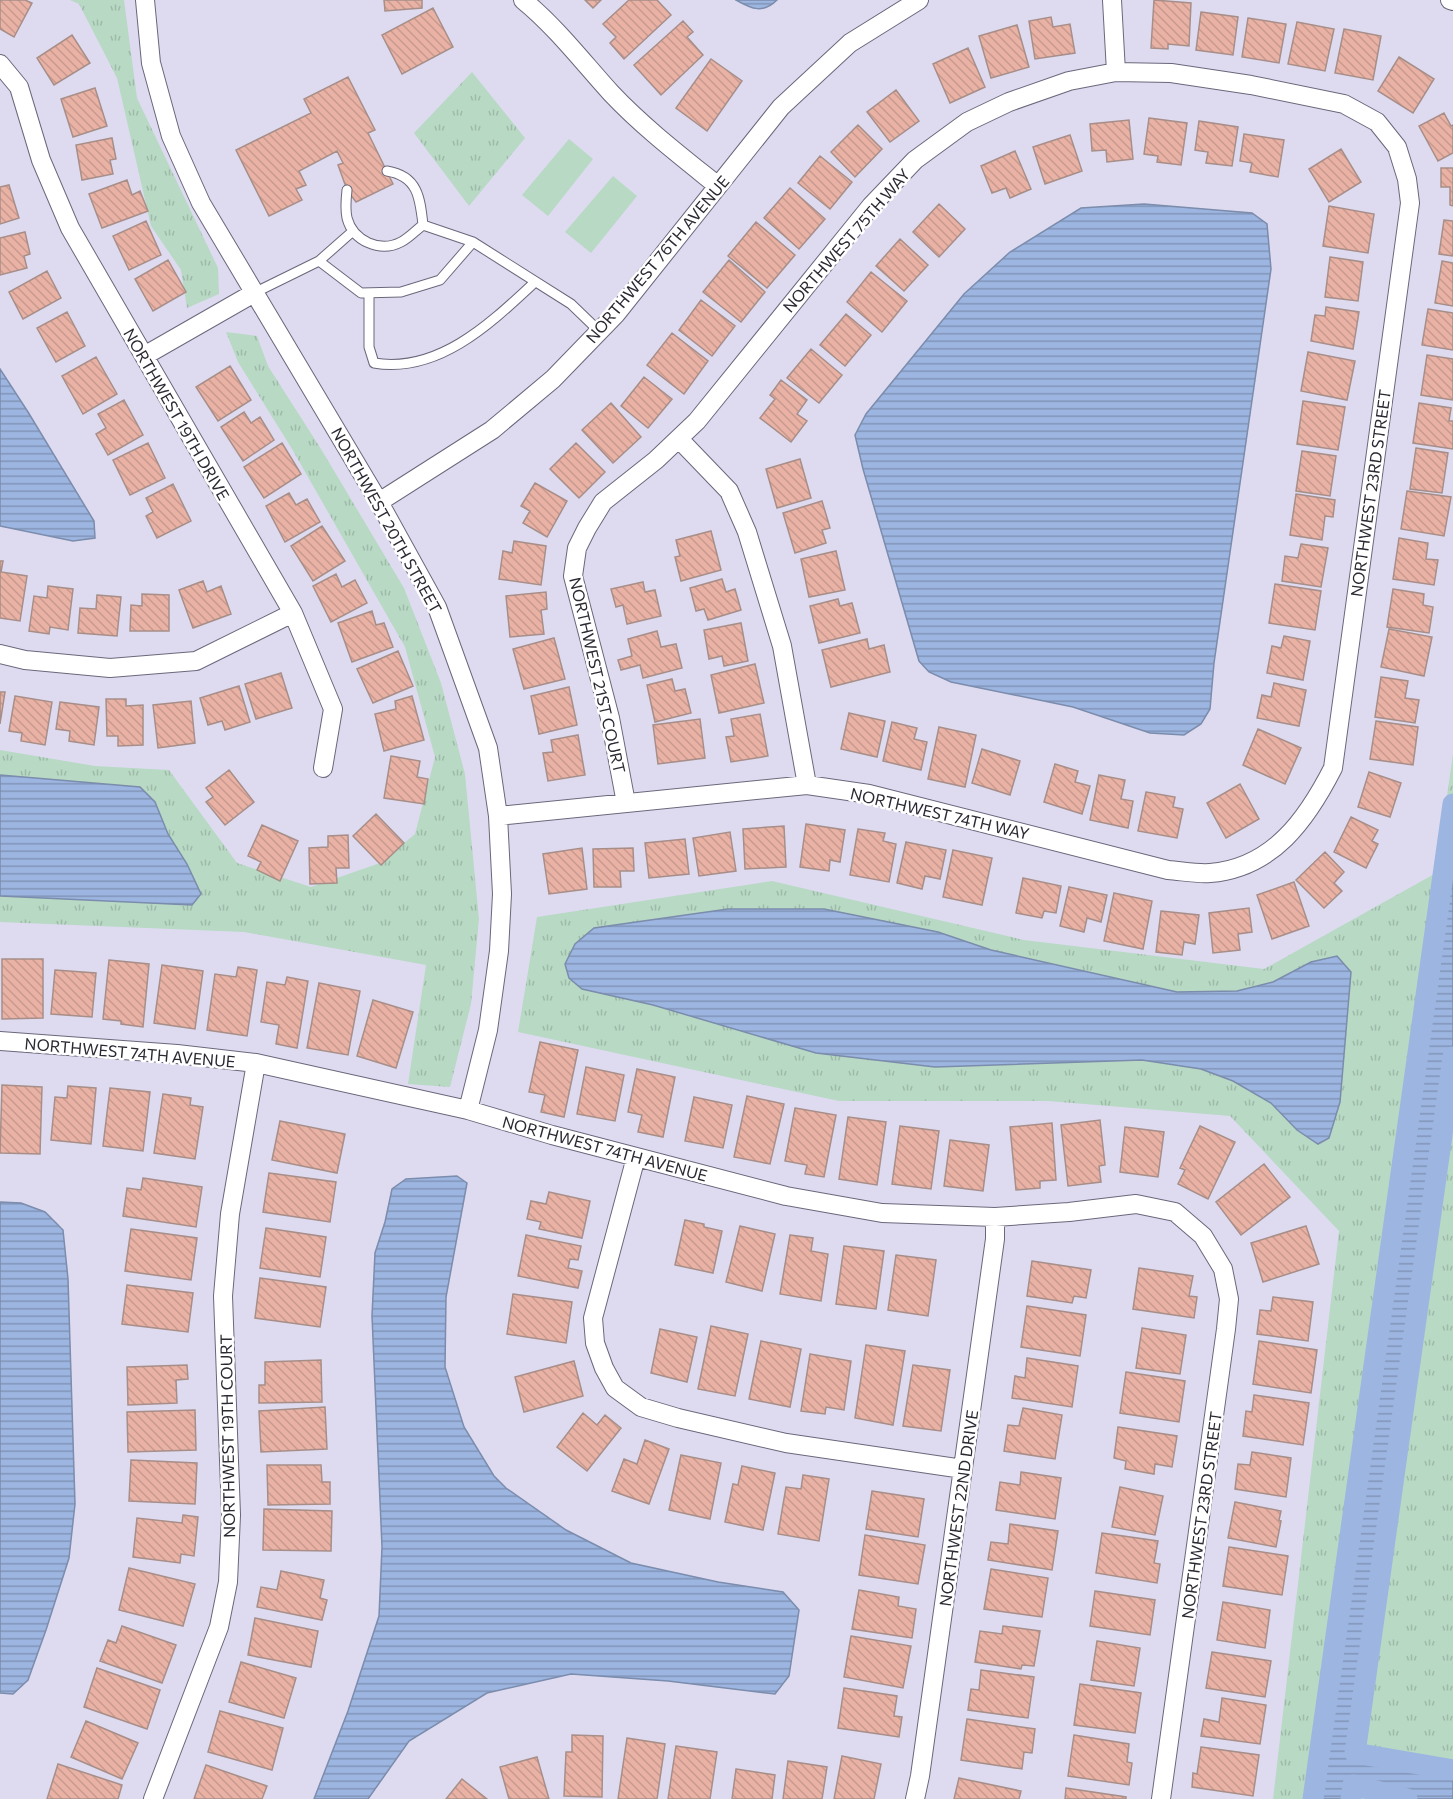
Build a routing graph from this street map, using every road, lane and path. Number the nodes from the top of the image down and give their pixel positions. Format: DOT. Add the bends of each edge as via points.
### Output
graph roads {
  1 [pos="145,0"];
  2 [pos="523,0"];
  3 [pos="919,0"];
  4 [pos="1112,0"];
  5 [pos="0,64"];
  6 [pos="1116,72"];
  7 [pos="1397,147"];
  8 [pos="387,171"];
  9 [pos="718,186"];
  10 [pos="347,190"];
  11 [pos="423,225"];
  12 [pos="353,231"];
  13 [pos="473,242"];
  14 [pos="319,261"];
  15 [pos="535,282"];
  16 [pos="254,292"];
  17 [pos="369,293"];
  18 [pos="599,331"];
  19 [pos="144,356"];
  20 [pos="679,439"];
  21 [pos="379,502"];
  22 [pos="578,548"];
  23 [pos="293,613"];
  24 [pos="0,654"];
  25 [pos="323,768"];
  26 [pos="807,785"];
  27 [pos="626,803"];
  28 [pos="498,816"];
  29 [pos="1295,830"];
  30 [pos="0,1041"];
  31 [pos="256,1063"];
  32 [pos="468,1110"];
  33 [pos="636,1157"];
  34 [pos="995,1217"];
  35 [pos="1203,1236"];
  36 [pos="963,1469"];
  37 [pos="153,1799"];
  38 [pos="915,1799"];
  39 [pos="1161,1799"];
  1 -- 16 [label="street, NORTHWEST 20TH STREET" via="151,63 171,136 201,203"];
  2 -- 9 [label="street" via="546,19 612,94"];
  3 -- 9 [label="street, NORTHWEST 76TH AVENUE" via="850,43 781,107"];
  4 -- 6 [label="street"];
  5 -- 19 [label="street, NORTHWEST 19TH DRIVE" via="19,87 42,160 70,228"];
  6 -- 7 [label="street, NORTHWEST 75TH WAY" via="1171,74 1251,85 1344,104 1377,122"];
  6 -- 20 [label="street, NORTHWEST 75TH WAY" via="1069,81 1009,102 967,122 915,160 871,206"];
  7 -- 29 [label="street, NORTHWEST 23RD STREET" via="1410,202 1333,768 1316,802"];
  8 -- 11 [label="lane" via="408,179 416,189"];
  9 -- 18 [label="street, NORTHWEST 76TH AVENUE"];
  10 -- 12 [label="lane" via="346,214"];
  11 -- 12 [label="lane" via="400,243 387,246 363,240"];
  11 -- 13 [label="lane"];
  12 -- 14 [label="lane"];
  13 -- 15 [label="lane"];
  13 -- 17 [label="lane" via="440,280 401,292"];
  14 -- 16 [label="lane"];
  14 -- 17 [label="lane" via="361,293"];
  15 -- 17 [label="lane" via="479,331 441,354 402,364 374,363 369,347"];
  15 -- 18 [label="lane" via="571,304"];
  16 -- 19 [label="street"];
  16 -- 21 [label="street, NORTHWEST 20TH STREET"];
  18 -- 21 [label="street, NORTHWEST 76TH AVENUE" via="553,379 492,430"];
  19 -- 23 [label="street, NORTHWEST 19TH DRIVE"];
  20 -- 22 [label="street, NORTHWEST 75TH WAY" via="603,502"];
  20 -- 26 [label="street" via="729,491 747,532 782,646"];
  21 -- 28 [label="street, NORTHWEST 20TH STREET" via="437,607 465,679 488,748"];
  22 -- 27 [label="street, NORTHWEST 21ST COURT" via="573,576 610,718"];
  23 -- 24 [label="street" via="196,661 110,668"];
  23 -- 25 [label="street, NORTHWEST 19TH DRIVE" via="333,709"];
  26 -- 27 [label="street, NORTHWEST 74TH WAY"];
  26 -- 29 [label="street, NORTHWEST 74TH WAY" via="868,794 1168,870 1209,873 1242,866 1270,851"];
  27 -- 28 [label="street, NORTHWEST 74TH WAY"];
  28 -- 32 [label="street, NORTHWEST 20TH STREET" via="502,894 499,951 488,1030"];
  30 -- 31 [label="street, NORTHWEST 74TH AVENUE"];
  31 -- 32 [label="street, NORTHWEST 74TH AVENUE"];
  31 -- 37 [label="street, NORTHWEST 19TH COURT" via="230,1214 223,1296 231,1515 228,1582 219,1627"];
  32 -- 33 [label="street, NORTHWEST 74TH AVENUE"];
  33 -- 34 [label="street, NORTHWEST 74TH AVENUE" via="786,1196 882,1213"];
  33 -- 36 [label="street" via="593,1318 595,1343 615,1388 641,1407 678,1418 786,1443"];
  34 -- 35 [label="street, NORTHWEST 74TH AVENUE" via="1137,1204 1175,1212"];
  34 -- 36 [label="street, NORTHWEST 22ND DRIVE"];
  35 -- 39 [label="street, NORTHWEST 23RD STREET" via="1223,1269 1229,1299"];
  36 -- 38 [label="street, NORTHWEST 22ND DRIVE"];
}
